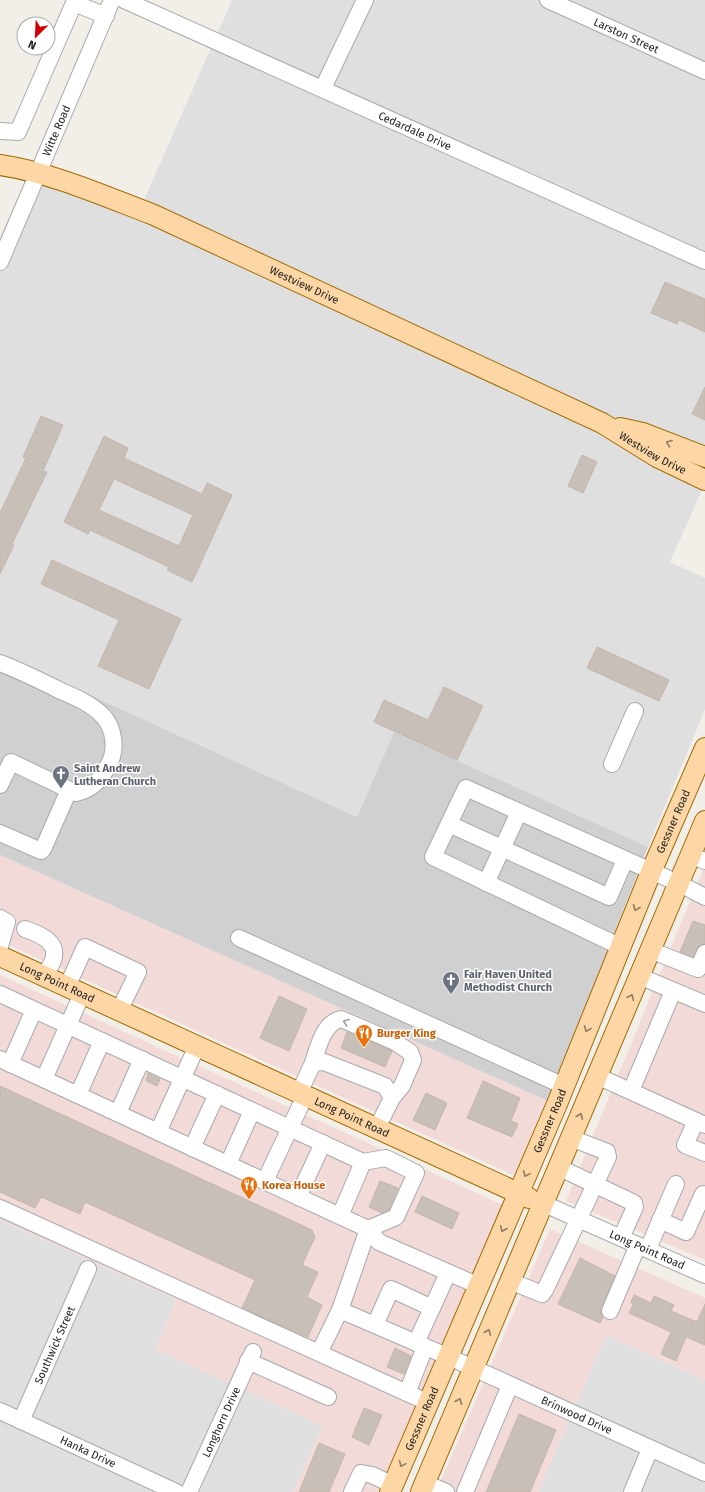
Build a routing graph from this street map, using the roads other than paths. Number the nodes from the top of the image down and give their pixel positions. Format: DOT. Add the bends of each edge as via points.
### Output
graph roads {
  1 [pos="112,0"];
  2 [pos="124,0"];
  3 [pos="365,0"];
  4 [pos="548,0"];
  5 [pos="71,1"];
  6 [pos="106,16"];
  7 [pos="705,71"];
  8 [pos="323,88"];
  9 [pos="0,131"];
  10 [pos="0,165"];
  11 [pos="38,173"];
  12 [pos="705,261"];
  13 [pos="0,262"];
  14 [pos="602,423"];
  15 [pos="705,457"];
  16 [pos="705,480"];
  17 [pos="0,663"];
  18 [pos="635,711"];
  19 [pos="705,748"];
  20 [pos="5,759"];
  21 [pos="612,764"];
  22 [pos="0,785"];
  23 [pos="69,790"];
  24 [pos="519,812"];
  25 [pos="705,821"];
  26 [pos="449,824"];
  27 [pos="0,833"];
  28 [pos="502,848"];
  29 [pos="698,858"];
  30 [pos="625,860"];
  31 [pos="651,872"];
  32 [pos="486,883"];
  33 [pos="678,883"];
  34 [pos="705,897"];
  35 [pos="0,918"];
  36 [pos="24,929"];
  37 [pos="239,938"];
  38 [pos="0,946"];
  39 [pos="621,947"];
  40 [pos="650,950"];
  41 [pos="705,953"];
  42 [pos="0,956"];
  43 [pos="44,976"];
  44 [pos="639,976"];
  45 [pos="75,990"];
  46 [pos="674,991"];
  47 [pos="0,994"];
  48 [pos="705,1004"];
  49 [pos="34,1010"];
  50 [pos="119,1011"];
  51 [pos="68,1025"];
  52 [pos="102,1041"];
  53 [pos="196,1046"];
  54 [pos="142,1059"];
  55 [pos="5,1061"];
  56 [pos="313,1063"];
  57 [pos="597,1076"];
  58 [pos="182,1078"];
  59 [pos="44,1079"];
  60 [pos="564,1086"];
  61 [pos="631,1091"];
  62 [pos="217,1094"];
  63 [pos="302,1094"];
  64 [pos="78,1095"];
  65 [pos="392,1098"];
  66 [pos="252,1110"];
  67 [pos="118,1113"];
  68 [pos="701,1123"];
  69 [pos="290,1128"];
  70 [pos="377,1128"];
  71 [pos="158,1132"];
  72 [pos="395,1137"];
  73 [pos="571,1138"];
  74 [pos="323,1143"];
  75 [pos="192,1148"];
  76 [pos="705,1153"];
  77 [pos="386,1158"];
  78 [pos="364,1162"];
  79 [pos="228,1164"];
  80 [pos="558,1166"];
  81 [pos="265,1181"];
  82 [pos="595,1184"];
  83 [pos="676,1184"];
  84 [pos="518,1193"];
  85 [pos="703,1194"];
  86 [pos="298,1196"];
  87 [pos="542,1203"];
  88 [pos="0,1208"];
  89 [pos="340,1216"];
  90 [pos="579,1220"];
  91 [pos="660,1220"];
  92 [pos="368,1229"];
  93 [pos="621,1238"];
  94 [pos="643,1247"];
  95 [pos="88,1269"];
  96 [pos="448,1273"];
  97 [pos="705,1275"];
  98 [pos="510,1281"];
  99 [pos="479,1286"];
  100 [pos="432,1308"];
  101 [pos="340,1310"];
  102 [pos="610,1311"];
  103 [pos="375,1325"];
  104 [pos="421,1345"];
  105 [pos="319,1353"];
  106 [pos="449,1357"];
  107 [pos="474,1368"];
  108 [pos="510,1385"];
  109 [pos="407,1393"];
  110 [pos="328,1397"];
  111 [pos="429,1403"];
  112 [pos="0,1411"];
  113 [pos="22,1421"];
  114 [pos="650,1449"];
  115 [pos="705,1473"];
  116 [pos="423,1487"];
  117 [pos="392,1488"];
  118 [pos="176,1492"];
  119 [pos="189,1492"];
  120 [pos="352,1492"];
  121 [pos="446,1492"];
  122 [pos="465,1492"];
  123 [pos="632,1492"];
  1 -- 6 [label="street, Witte Road"];
  2 -- 8 [label="street, Cedardale Drive"];
  3 -- 8 [label="street"];
  4 -- 7 [label="street, Larston Street"];
  5 -- 6 [label="street"];
  5 -- 9 [label="street" via="18,132"];
  6 -- 11 [label="street, Witte Road"];
  8 -- 12 [label="street, Cedardale Drive"];
  10 -- 11 [label="main road, Westview Drive"];
  11 -- 13 [label="street, Witte Road"];
  11 -- 14 [label="main road, Westview Drive" via="154,215"];
  15 -- 14 [label="main road, Westview Drive, one-way" via="643,433"];
  14 -- 16 [label="main road, Westview Drive" via="657,457"];
  17 -- 23 [label="street" via="88,704 102,714 110,725 114,738 113,751 102,776 85,791"];
  18 -- 21 [label="street"];
  19 -- 31 [label="main road, Gessner Road"];
  20 -- 22 [label="street"];
  20 -- 23 [label="street"];
  23 -- 27 [label="street" via="41,850"];
  24 -- 26 [label="street" via="466,788"];
  24 -- 28 [label="street"];
  24 -- 30 [label="street"];
  25 -- 29 [label="main road"];
  26 -- 28 [label="street"];
  26 -- 32 [label="street" via="433,857"];
  28 -- 30 [label="street" via="609,897"];
  28 -- 32 [label="street"];
  29 -- 33 [label="main road"];
  30 -- 31 [label="street"];
  31 -- 33 [label="street"];
  31 -- 39 [label="main road, Gessner Road, one-way"];
  32 -- 39 [label="street"];
  33 -- 34 [label="street"];
  33 -- 40 [label="main road"];
  35 -- 38 [label="street" via="7,922"];
  36 -- 43 [label="street" via="43,937 54,950 55,955"];
  37 -- 60 [label="street"];
  39 -- 60 [label="main road, Gessner Road, one-way"];
  40 -- 41 [label="street" via="698,969"];
  40 -- 44 [label="main road"];
  42 -- 43 [label="main road, Long Point Road"];
  43 -- 45 [label="main road, Long Point Road"];
  44 -- 46 [label="street"];
  57 -- 44 [label="main road, one-way"];
  45 -- 50 [label="main road, Long Point Road"];
  45 -- 50 [label="street" via="85,947 138,972"];
  45 -- 51 [label="street"];
  46 -- 48 [label="street"];
  46 -- 61 [label="street"];
  47 -- 49 [label="street"];
  49 -- 51 [label="street"];
  49 -- 55 [label="street"];
  50 -- 53 [label="main road, Long Point Road"];
  51 -- 52 [label="street"];
  51 -- 59 [label="street"];
  52 -- 54 [label="street"];
  52 -- 64 [label="street"];
  53 -- 58 [label="street"];
  53 -- 63 [label="main road, Long Point Road"];
  54 -- 58 [label="street"];
  54 -- 67 [label="street"];
  55 -- 59 [label="street"];
  56 -- 63 [label="street"];
  56 -- 65 [label="street" via="324,1062 385,1086"];
  65 -- 56 [label="street, one-way" via="402,1086 413,1060 410,1052 395,1042 341,1019 335,1020 325,1030"];
  57 -- 61 [label="street"];
  73 -- 57 [label="main road, one-way"];
  58 -- 62 [label="street"];
  58 -- 71 [label="street"];
  59 -- 64 [label="street"];
  60 -- 84 [label="main road, Gessner Road, one-way"];
  61 -- 68 [label="street"];
  62 -- 66 [label="street"];
  62 -- 75 [label="street"];
  63 -- 69 [label="street"];
  63 -- 70 [label="main road, Long Point Road"];
  64 -- 67 [label="street"];
  65 -- 70 [label="street"];
  66 -- 69 [label="street"];
  66 -- 79 [label="street"];
  67 -- 71 [label="street"];
  68 -- 76 [label="street" via="685,1145"];
  69 -- 74 [label="street"];
  69 -- 81 [label="street"];
  70 -- 72 [label="main road, Long Point Road"];
  71 -- 75 [label="street"];
  72 -- 77 [label="street"];
  72 -- 84 [label="main road, Long Point Road"];
  73 -- 80 [label="main road"];
  73 -- 82 [label="street" via="607,1152 608,1157"];
  74 -- 78 [label="street"];
  74 -- 86 [label="street"];
  75 -- 79 [label="street"];
  77 -- 78 [label="street"];
  77 -- 92 [label="street" via="416,1173 396,1217"];
  78 -- 89 [label="street"];
  79 -- 81 [label="street"];
  80 -- 82 [label="street"];
  80 -- 87 [label="main road"];
  81 -- 86 [label="street"];
  82 -- 90 [label="street"];
  82 -- 93 [label="street" via="634,1203 635,1207"];
  83 -- 91 [label="street"];
  84 -- 87 [label="main road, Long Point Road"];
  84 -- 99 [label="main road, Gessner Road, one-way"];
  85 -- 91 [label="street" via="686,1232"];
  86 -- 89 [label="street"];
  87 -- 90 [label="street, Long Point Road"];
  87 -- 98 [label="main road"];
  88 -- 105 [label="street"];
  89 -- 92 [label="street"];
  90 -- 93 [label="street, Long Point Road"];
  90 -- 98 [label="street" via="542,1294"];
  91 -- 94 [label="street"];
  92 -- 96 [label="street" via="379,1242"];
  92 -- 101 [label="street"];
  93 -- 94 [label="street, Long Point Road"];
  94 -- 97 [label="street, Long Point Road"];
  94 -- 102 [label="street"];
  95 -- 113 [label="street, Southwick Street"];
  96 -- 99 [label="street"];
  96 -- 100 [label="street"];
  107 -- 98 [label="main road, one-way"];
  99 -- 106 [label="main road, Gessner Road"];
  100 -- 103 [label="street" via="391,1289"];
  100 -- 104 [label="street"];
  101 -- 103 [label="street, Brinwood Drive"];
  101 -- 105 [label="street"];
  103 -- 104 [label="street, Brinwood Drive"];
  104 -- 106 [label="street, Brinwood Drive"];
  104 -- 109 [label="street"];
  105 -- 109 [label="street"];
  106 -- 107 [label="street, Brinwood Drive"];
  106 -- 111 [label="main road, Gessner Road"];
  107 -- 108 [label="street, Brinwood Drive"];
  116 -- 107 [label="main road, one-way"];
  108 -- 114 [label="street, Brinwood Drive"];
  108 -- 122 [label="street"];
  109 -- 111 [label="street"];
  110 -- 119 [label="street, Longhorn Drive" via="251,1357"];
  111 -- 117 [label="main road, Gessner Road, one-way"];
  112 -- 113 [label="street, Hanka Drive"];
  113 -- 118 [label="street, Hanka Drive"];
  114 -- 115 [label="street, Brinwood Drive"];
  114 -- 123 [label="street"];
  116 -- 121 [label="street"];
  117 -- 120 [label="street" via="372,1475 361,1473"];
}
